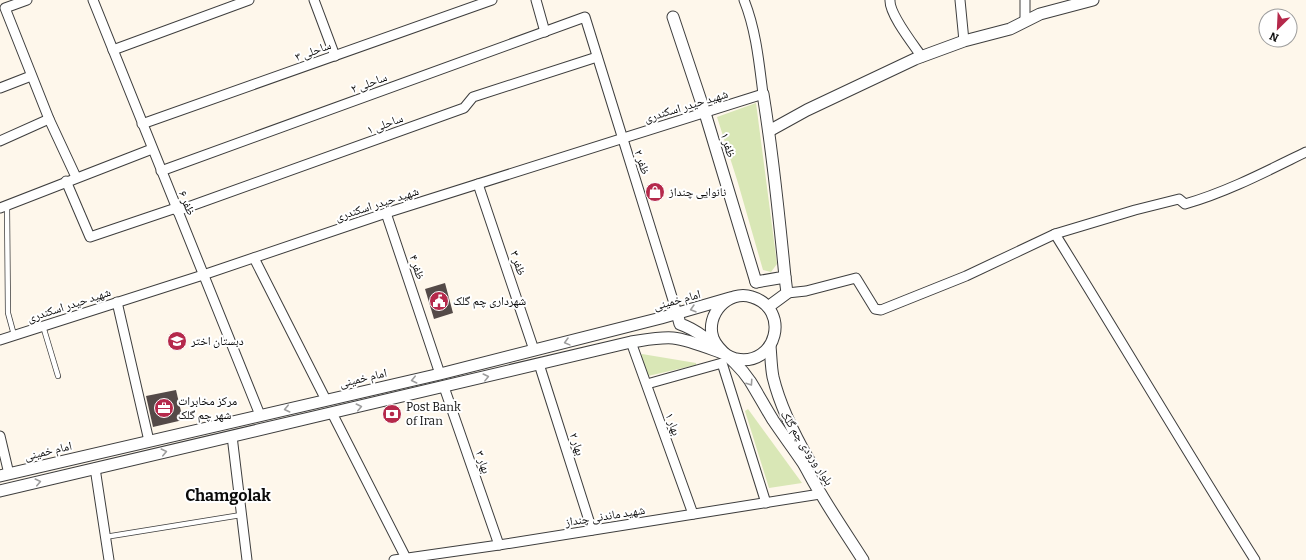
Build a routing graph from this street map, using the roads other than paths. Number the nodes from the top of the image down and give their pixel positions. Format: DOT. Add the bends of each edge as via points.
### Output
graph roads {
  1 [pos="27,0"];
  2 [pos="93,0"];
  3 [pos="249,0"];
  4 [pos="314,0"];
  5 [pos="492,0"];
  6 [pos="536,0"];
  7 [pos="744,0"];
  8 [pos="890,0"];
  9 [pos="960,0"];
  10 [pos="1025,0"];
  11 [pos="1091,0"];
  12 [pos="585,17"];
  13 [pos="673,17"];
  14 [pos="1025,21"];
  15 [pos="545,32"];
  16 [pos="964,41"];
  17 [pos="113,50"];
  18 [pos="335,56"];
  19 [pos="597,56"];
  20 [pos="922,57"];
  21 [pos="31,76"];
  22 [pos="0,88"];
  23 [pos="763,94"];
  24 [pos="705,113"];
  25 [pos="49,119"];
  26 [pos="142,124"];
  27 [pos="769,131"];
  28 [pos="622,138"];
  29 [pos="0,140"];
  30 [pos="152,149"];
  31 [pos="1306,152"];
  32 [pos="161,171"];
  33 [pos="76,177"];
  34 [pos="66,181"];
  35 [pos="478,184"];
  36 [pos="4,206"];
  37 [pos="177,210"];
  38 [pos="386,213"];
  39 [pos="1054,234"];
  40 [pos="254,258"];
  41 [pos="203,275"];
  42 [pos="785,277"];
  43 [pos="756,282"];
  44 [pos="787,293"];
  45 [pos="751,296"];
  46 [pos="730,298"];
  47 [pos="117,302"];
  48 [pos="768,307"];
  49 [pos="677,313"];
  50 [pos="43,326"];
  51 [pos="14,335"];
  52 [pos="0,340"];
  53 [pos="631,342"];
  54 [pos="770,346"];
  55 [pos="534,350"];
  56 [pos="724,354"];
  57 [pos="539,364"];
  58 [pos="440,374"];
  59 [pos="58,376"];
  60 [pos="647,384"];
  61 [pos="444,387"];
  62 [pos="778,394"];
  63 [pos="326,400"];
  64 [pos="763,403"];
  65 [pos="332,413"];
  66 [pos="260,415"];
  67 [pos="208,428"];
  68 [pos="0,436"];
  69 [pos="232,436"];
  70 [pos="211,440"];
  71 [pos="149,441"];
  72 [pos="95,468"];
  73 [pos="4,475"];
  74 [pos="0,491"];
  75 [pos="820,494"];
  76 [pos="766,503"];
  77 [pos="693,514"];
  78 [pos="241,515"];
  79 [pos="592,530"];
  80 [pos="105,537"];
  81 [pos="499,545"];
  82 [pos="407,559"];
  83 [pos="108,560"];
  84 [pos="247,560"];
  85 [pos="394,560"];
  86 [pos="863,560"];
  87 [pos="870,560"];
  88 [pos="1255,560"];
  1 -- 21 [label="street" via="6,8"];
  2 -- 17 [label="street, ظفر ۶"];
  3 -- 17 [label="street"];
  4 -- 18 [label="street"];
  5 -- 18 [label="street, ساحلی ۳"];
  6 -- 15 [label="street"];
  7 -- 23 [label="street" via="750,15"];
  8 -- 20 [label="street" via="889,5 898,22"];
  9 -- 16 [label="street"];
  10 -- 14 [label="street"];
  11 -- 14 [label="street" via="1040,14"];
  12 -- 15 [label="street, ساحلی ۲"];
  12 -- 19 [label="street, ظفر ۲"];
  13 -- 24 [label="street, ظفر ۱"];
  14 -- 16 [label="street" via="1010,29"];
  15 -- 32 [label="street, ساحلی ۲"];
  16 -- 20 [label="street"];
  17 -- 26 [label="street, ظفر ۶"];
  18 -- 26 [label="street, ساحلی ۳"];
  19 -- 28 [label="street, ظفر ۲"];
  19 -- 37 [label="street, ساحلی ۱" via="473,97 464,108"];
  20 -- 27 [label="street" via="814,107"];
  21 -- 22 [label="street"];
  21 -- 25 [label="street"];
  23 -- 24 [label="street, شهید حیدر اسکندری"];
  23 -- 27 [label="street"];
  24 -- 28 [label="street, شهید حیدر اسکندری"];
  24 -- 43 [label="street, ظفر ۱"];
  25 -- 29 [label="street"];
  25 -- 33 [label="street"];
  26 -- 30 [label="street, ظفر ۶"];
  27 -- 42 [label="street"];
  28 -- 35 [label="street, شهید حیدر اسکندری"];
  28 -- 49 [label="street, ظفر ۲"];
  30 -- 32 [label="street, ظفر ۶"];
  30 -- 33 [label="street"];
  31 -- 39 [label="street" via="1242,183 1199,200 1185,204 1179,198"];
  32 -- 37 [label="street, ظفر ۶"];
  33 -- 34 [label="street"];
  34 -- 36 [label="street"];
  34 -- 37 [label="street, ساحلی ۱" via="90,237"];
  35 -- 38 [label="street, شهید حیدر اسکندری"];
  35 -- 55 [label="street, ظفر ۳"];
  36 -- 51 [label="lane" via="8,313"];
  37 -- 41 [label="street, ظفر ۶"];
  38 -- 40 [label="street, شهید حیدر اسکندری"];
  38 -- 58 [label="street, ظفر ۴"];
  39 -- 44 [label="street" via="966,276 881,310 875,309 856,278 806,291"];
  39 -- 88 [label="street"];
  40 -- 41 [label="street, شهید حیدر اسکندری"];
  40 -- 63 [label="street"];
  41 -- 47 [label="street, شهید حیدر اسکندری"];
  41 -- 66 [label="street, ظفر ۶"];
  42 -- 43 [label="street"];
  42 -- 44 [label="street"];
  43 -- 45 [label="street"];
  44 -- 48 [label="street"];
  45 -- 46 [label="street"];
  45 -- 48 [label="street"];
  46 -- 49 [label="street, امام خمینی, one-way"];
  46 -- 56 [label="street" via="716,311 711,329 713,339"];
  47 -- 50 [label="street, شهید حیدر اسکندری"];
  47 -- 71 [label="street"];
  48 -- 54 [label="street" via="776,326"];
  49 -- 55 [label="street, امام خمینی, one-way"];
  49 -- 56 [label="street" via="680,324 704,337"];
  50 -- 51 [label="street, شهید حیدر اسکندری"];
  50 -- 59 [label="lane"];
  51 -- 52 [label="street, شهید حیدر اسکندری"];
  53 -- 56 [label="street" via="673,338"];
  53 -- 57 [label="street"];
  53 -- 60 [label="street, بهار ۱"];
  54 -- 56 [label="street" via="754,358 744,360"];
  54 -- 62 [label="street, بلوار ورودی چم گلک"];
  55 -- 58 [label="street, امام خمینی"];
  56 -- 64 [label="street, بلوار ورودی چم گلک, one-way" via="735,362"];
  61 -- 57 [label="street, one-way"];
  57 -- 79 [label="street, بهار ۲"];
  58 -- 61 [label="street"];
  58 -- 63 [label="street, امام خمینی, one-way"];
  60 -- 76 [label="street" via="722,363"];
  60 -- 77 [label="street, بهار ۱"];
  65 -- 61 [label="street, one-way"];
  61 -- 81 [label="street, بهار ۳"];
  62 -- 64 [label="street" via="770,389 765,391"];
  62 -- 87 [label="street, بلوار ورودی چم گلک" via="808,460"];
  63 -- 66 [label="street, امام خمینی, one-way"];
  64 -- 75 [label="street, بلوار ورودی چم گلک"];
  65 -- 69 [label="street"];
  65 -- 82 [label="street"];
  66 -- 67 [label="street, امام خمینی"];
  67 -- 70 [label="street"];
  67 -- 71 [label="street, امام خمینی"];
  68 -- 73 [label="street"];
  69 -- 70 [label="street"];
  69 -- 78 [label="street"];
  72 -- 70 [label="street, one-way"];
  71 -- 73 [label="street, امام خمینی"];
  74 -- 72 [label="street, one-way"];
  72 -- 80 [label="street"];
  75 -- 76 [label="street, شهید ماندنی چنداز"];
  75 -- 86 [label="street, بلوار ورودی چم گلک"];
  76 -- 77 [label="street, شهید ماندنی چنداز"];
  77 -- 79 [label="street, شهید ماندنی چنداز"];
  78 -- 80 [label="lane"];
  78 -- 84 [label="street"];
  79 -- 81 [label="street, شهید ماندنی چنداز"];
  80 -- 83 [label="street"];
  81 -- 82 [label="street, شهید ماندنی چنداز"];
  82 -- 85 [label="street, شهید ماندنی چنداز"];
}
